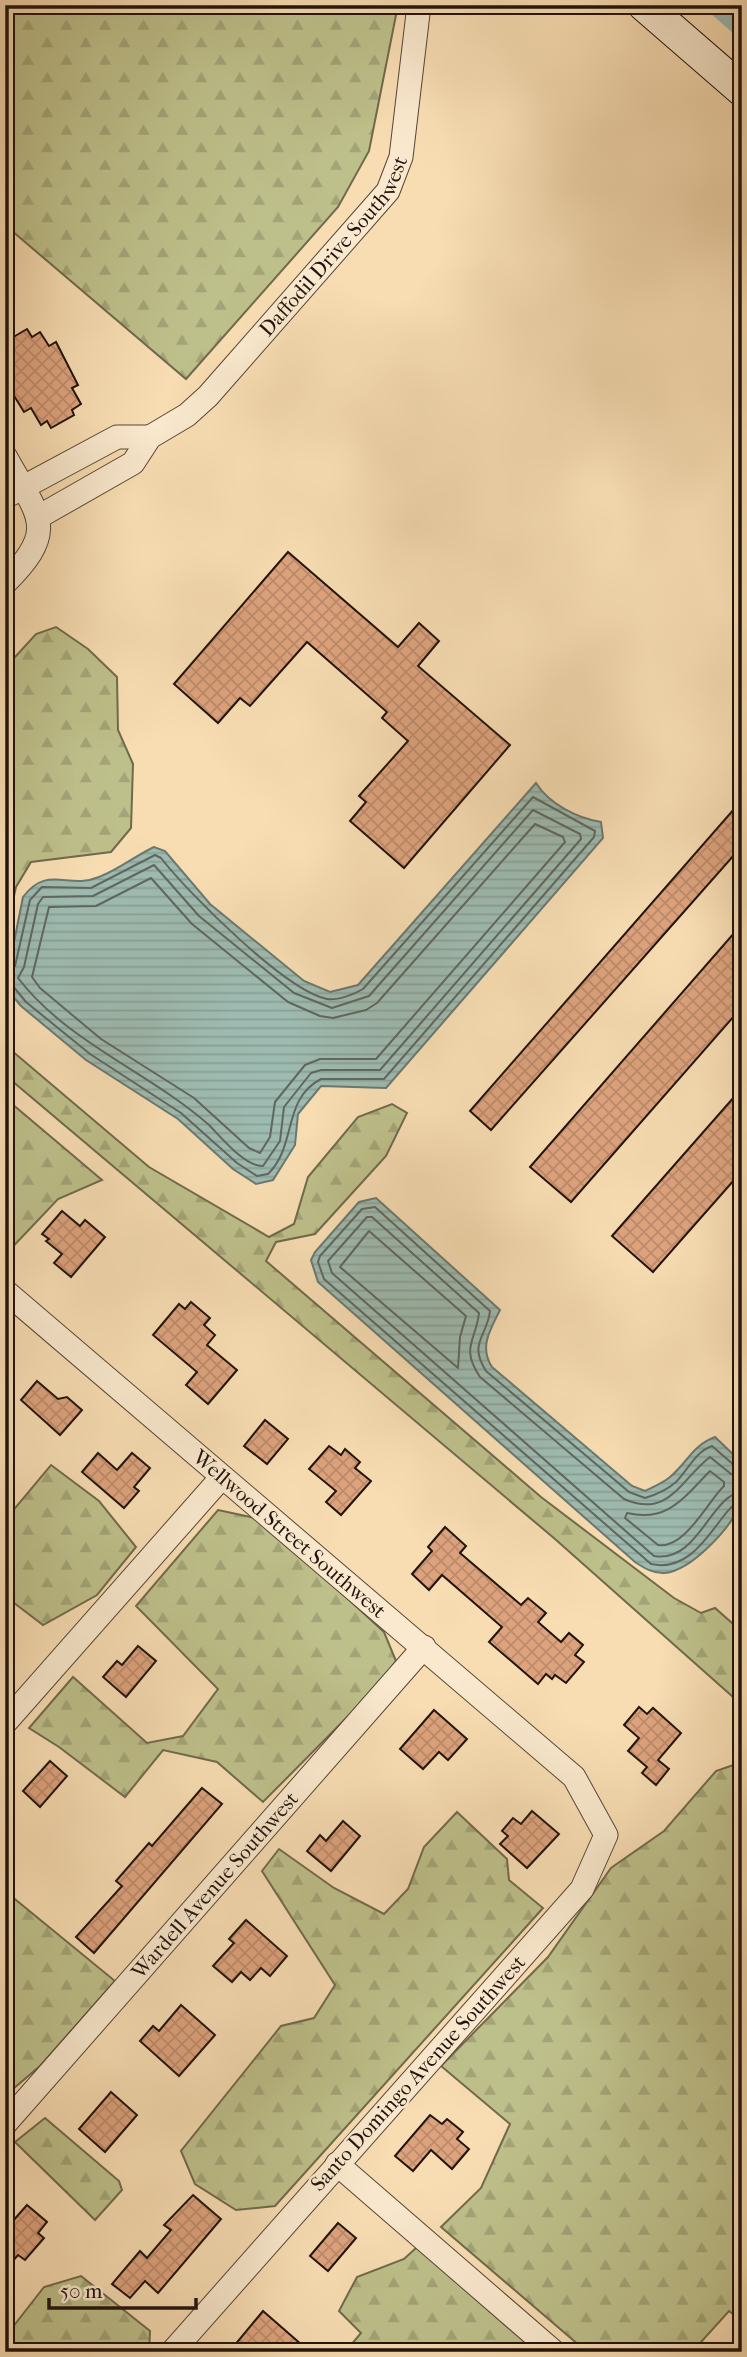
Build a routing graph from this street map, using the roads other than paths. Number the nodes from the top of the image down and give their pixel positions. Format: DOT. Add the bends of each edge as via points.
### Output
graph roads {
  1 [pos="419,5"];
  2 [pos="643,5"];
  3 [pos="742,90"];
  4 [pos="150,437"];
  5 [pos="5,457"];
  6 [pos="14,492"];
  7 [pos="40,516"];
  8 [pos="5,583"];
  9 [pos="8,1299"];
  10 [pos="222,1477"];
  11 [pos="424,1647"];
  12 [pos="5,1723"];
  13 [pos="574,1776"];
  14 [pos="5,2124"];
  15 [pos="337,2164"];
  16 [pos="172,2352"];
  17 [pos="554,2352"];
  1 -- 4 [label="street, Daffodil Drive Southwest" via="401,157 388,191 208,396"];
  2 -- 3 [label="main road"];
  4 -- 6 [label="street, Daffodil Drive Southwest" via="117,438"];
  4 -- 7 [label="street, Daffodil Drive Southwest" via="132,463"];
  5 -- 6 [label="street"];
  6 -- 7 [label="street"];
  7 -- 8 [label="street" via="36,547"];
  9 -- 10 [label="street, Wellwood Street Southwest"];
  10 -- 11 [label="street, Wellwood Street Southwest"];
  10 -- 12 [label="street"];
  11 -- 13 [label="street, Wellwood Street Southwest"];
  11 -- 14 [label="street, Wardell Avenue Southwest"];
  13 -- 15 [label="street, Santo Domingo Avenue Southwest" via="606,1835 582,1889"];
  15 -- 16 [label="street, Santo Domingo Avenue Southwest"];
  15 -- 17 [label="street"];
}
